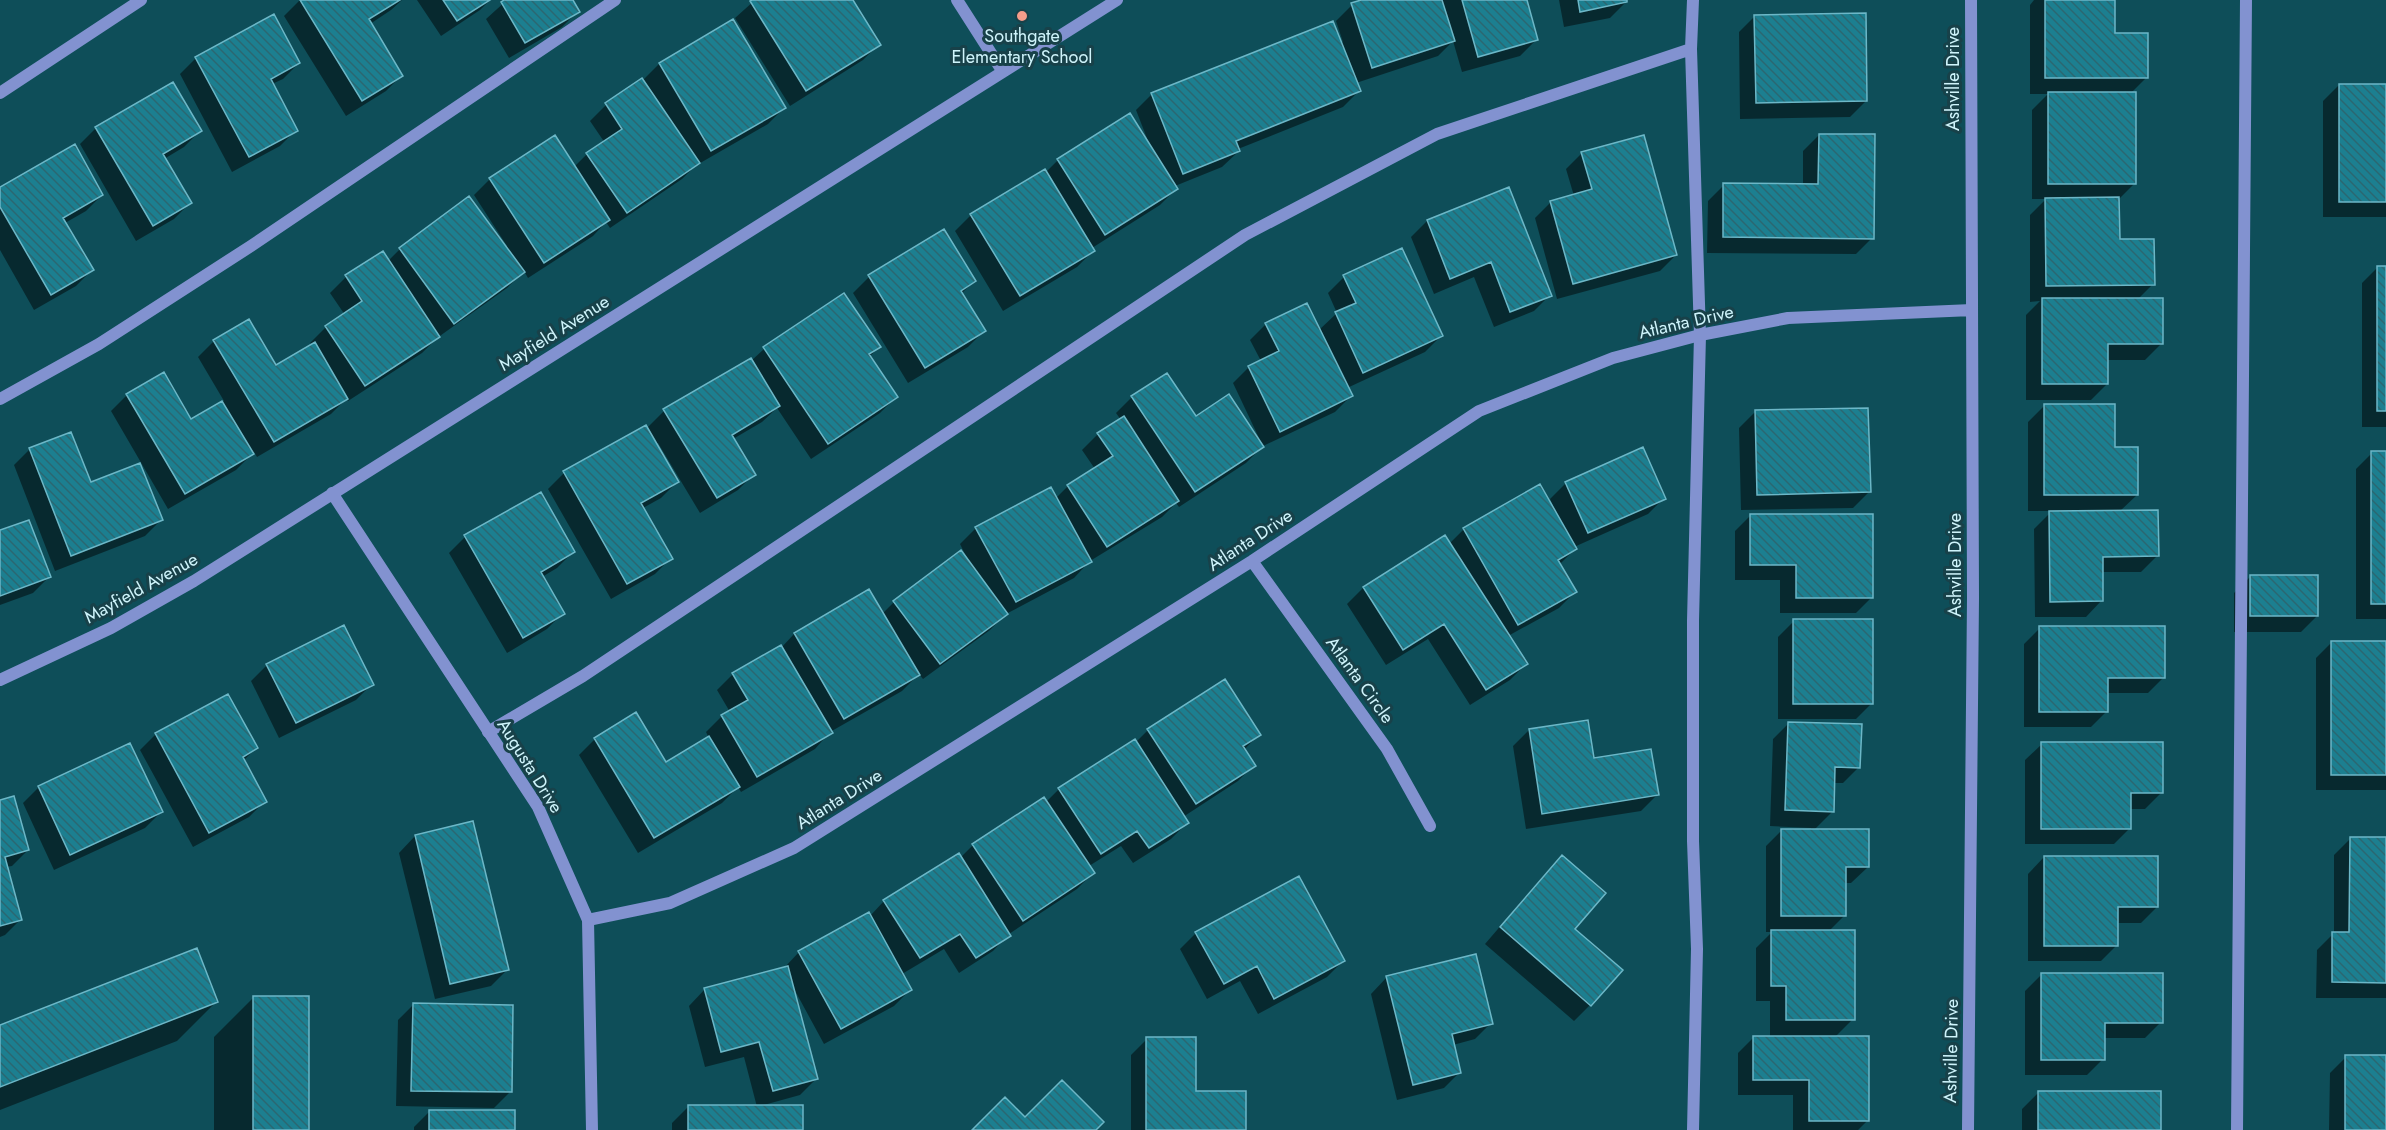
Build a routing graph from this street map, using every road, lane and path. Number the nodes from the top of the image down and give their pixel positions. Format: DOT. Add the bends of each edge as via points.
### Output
graph roads {
  1 [pos="141,0"];
  2 [pos="615,0"];
  3 [pos="957,0"];
  4 [pos="1115,0"];
  5 [pos="1693,0"];
  6 [pos="1971,0"];
  7 [pos="2246,0"];
  8 [pos="1691,49"];
  9 [pos="1003,72"];
  10 [pos="0,93"];
  11 [pos="1971,310"];
  12 [pos="1700,335"];
  13 [pos="0,399"];
  14 [pos="332,493"];
  15 [pos="1252,561"];
  16 [pos="0,680"];
  17 [pos="488,732"];
  18 [pos="1430,826"];
  19 [pos="588,920"];
  20 [pos="592,1130"];
  21 [pos="1694,1130"];
  22 [pos="1968,1130"];
  23 [pos="2237,1130"];
  1 -- 10 [label="street"];
  2 -- 13 [label="street" via="241,252 99,344"];
  3 -- 9 [label="street"];
  4 -- 9 [label="street, Mayfield Avenue"];
  5 -- 8 [label="street"];
  6 -- 11 [label="street, Ashville Drive"];
  7 -- 23 [label="street"];
  8 -- 12 [label="street"];
  8 -- 17 [label="street" via="1437,134 1245,235 583,676"];
  9 -- 14 [label="street, Mayfield Avenue"];
  11 -- 12 [label="street, Atlanta Drive" via="1788,318"];
  11 -- 22 [label="street, Ashville Drive" via="1973,598"];
  12 -- 15 [label="street, Atlanta Drive" via="1613,358 1479,411"];
  12 -- 21 [label="street" via="1693,633 1697,949"];
  14 -- 16 [label="street, Mayfield Avenue" via="194,581 111,628"];
  14 -- 17 [label="street, Augusta Drive"];
  15 -- 18 [label="street, Atlanta Circle" via="1387,749"];
  15 -- 19 [label="street, Atlanta Drive" via="794,848 670,903"];
  17 -- 19 [label="street, Augusta Drive" via="538,807"];
  19 -- 20 [label="street, Augusta Drive"];
}
